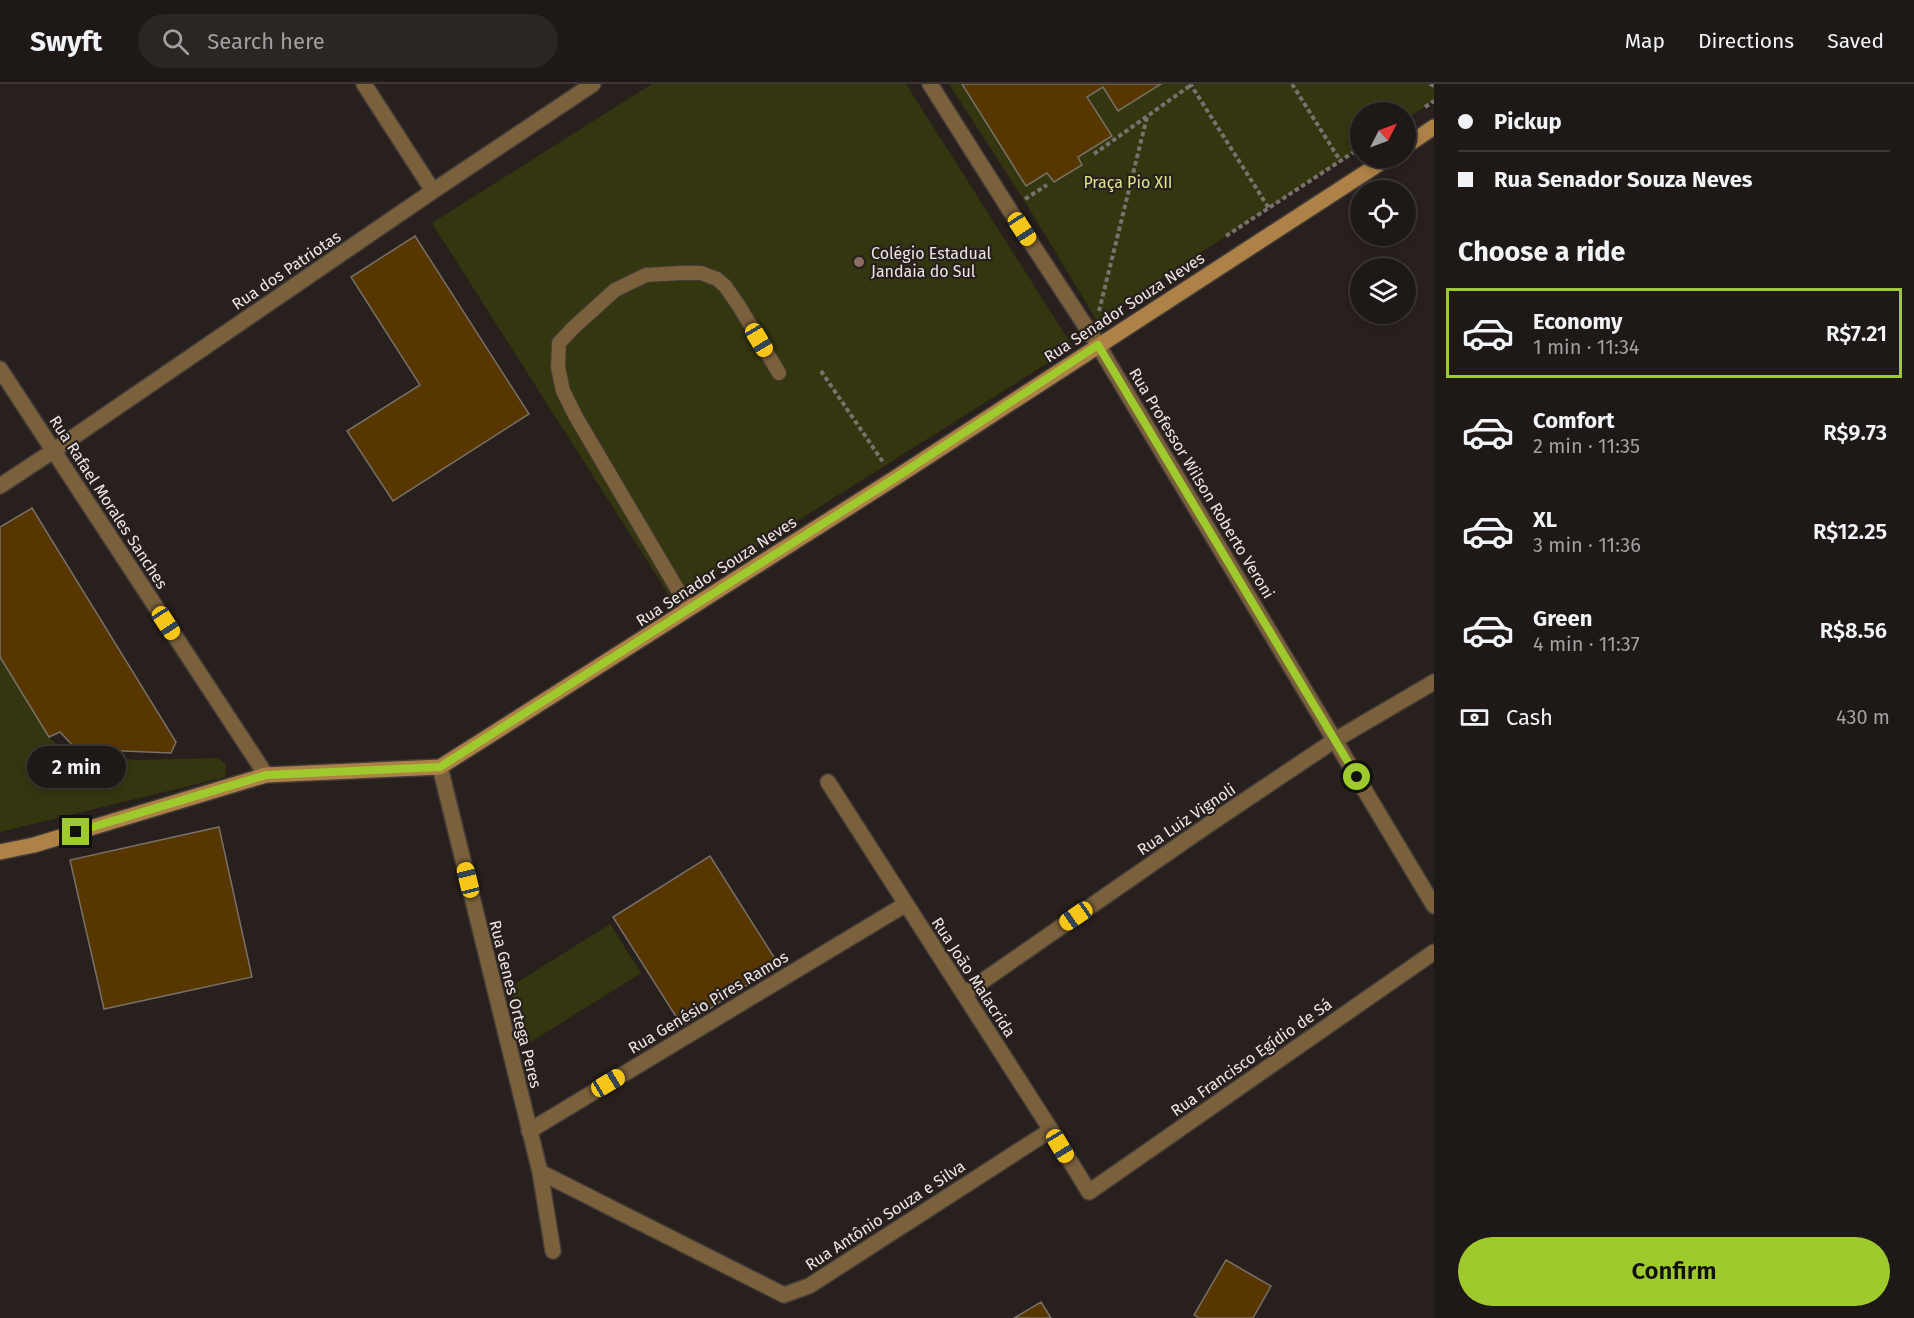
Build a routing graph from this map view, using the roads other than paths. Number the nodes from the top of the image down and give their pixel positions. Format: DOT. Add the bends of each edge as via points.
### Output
graph roads {
  1 [pos="364,84"];
  2 [pos="593,84"];
  3 [pos="930,84"];
  4 [pos="1434,127"];
  5 [pos="1416,139"];
  6 [pos="1373,168"];
  7 [pos="433,191"];
  8 [pos="1098,345"];
  9 [pos="0,369"];
  10 [pos="779,373"];
  11 [pos="53,451"];
  12 [pos="0,486"];
  13 [pos="689,609"];
  14 [pos="1434,682"];
  15 [pos="1335,740"];
  16 [pos="440,767"];
  17 [pos="266,775"];
  18 [pos="828,782"];
  19 [pos="0,852"];
  20 [pos="906,904"];
  21 [pos="1434,906"];
  22 [pos="1434,952"];
  23 [pos="964,994"];
  24 [pos="1051,1130"];
  25 [pos="529,1131"];
  26 [pos="540,1172"];
  27 [pos="1089,1192"];
  28 [pos="553,1251"];
  1 -- 7 [label="street"];
  2 -- 7 [label="street, Rua dos Patriotas"];
  3 -- 8 [label="street, Rua Professor Wilson Roberto Veroni"];
  4 -- 5 [label="street"];
  6 -- 8 [label="street, Rua Senador Souza Neves"];
  7 -- 11 [label="street, Rua dos Patriotas"];
  8 -- 13 [label="street, Rua Senador Souza Neves"];
  8 -- 15 [label="street, Rua Professor Wilson Roberto Veroni"];
  9 -- 11 [label="street, Rua Rafael Morales Sanches"];
  10 -- 13 [label="lane" via="725,286 701,273 646,275 615,290 560,343 558,367 563,392"];
  11 -- 12 [label="street, Rua dos Patriotas"];
  11 -- 17 [label="street, Rua Rafael Morales Sanches"];
  13 -- 16 [label="street, Rua Senador Souza Neves"];
  14 -- 15 [label="street, Rua Luiz Vignoli"];
  15 -- 21 [label="street, Rua Professor Wilson Roberto Veroni"];
  15 -- 23 [label="street, Rua Luiz Vignoli"];
  16 -- 17 [label="street, Rua Senador Souza Neves"];
  16 -- 25 [label="street, Rua Genes Ortega Peres"];
  17 -- 19 [label="street, Rua Senador Souza Neves"];
  18 -- 20 [label="street, Rua João Malacrida"];
  20 -- 23 [label="street, Rua João Malacrida"];
  20 -- 25 [label="street, Rua Genésio Pires Ramos"];
  22 -- 27 [label="street, Rua Francisco Egídio de Sá"];
  23 -- 24 [label="street, Rua João Malacrida"];
  24 -- 26 [label="street, Rua Antônio Souza e Silva" via="809,1286 784,1295"];
  24 -- 27 [label="street, Rua João Malacrida"];
  25 -- 26 [label="street, Rua Genes Ortega Peres"];
  26 -- 28 [label="street, Rua Genes Ortega Peres"];
}
